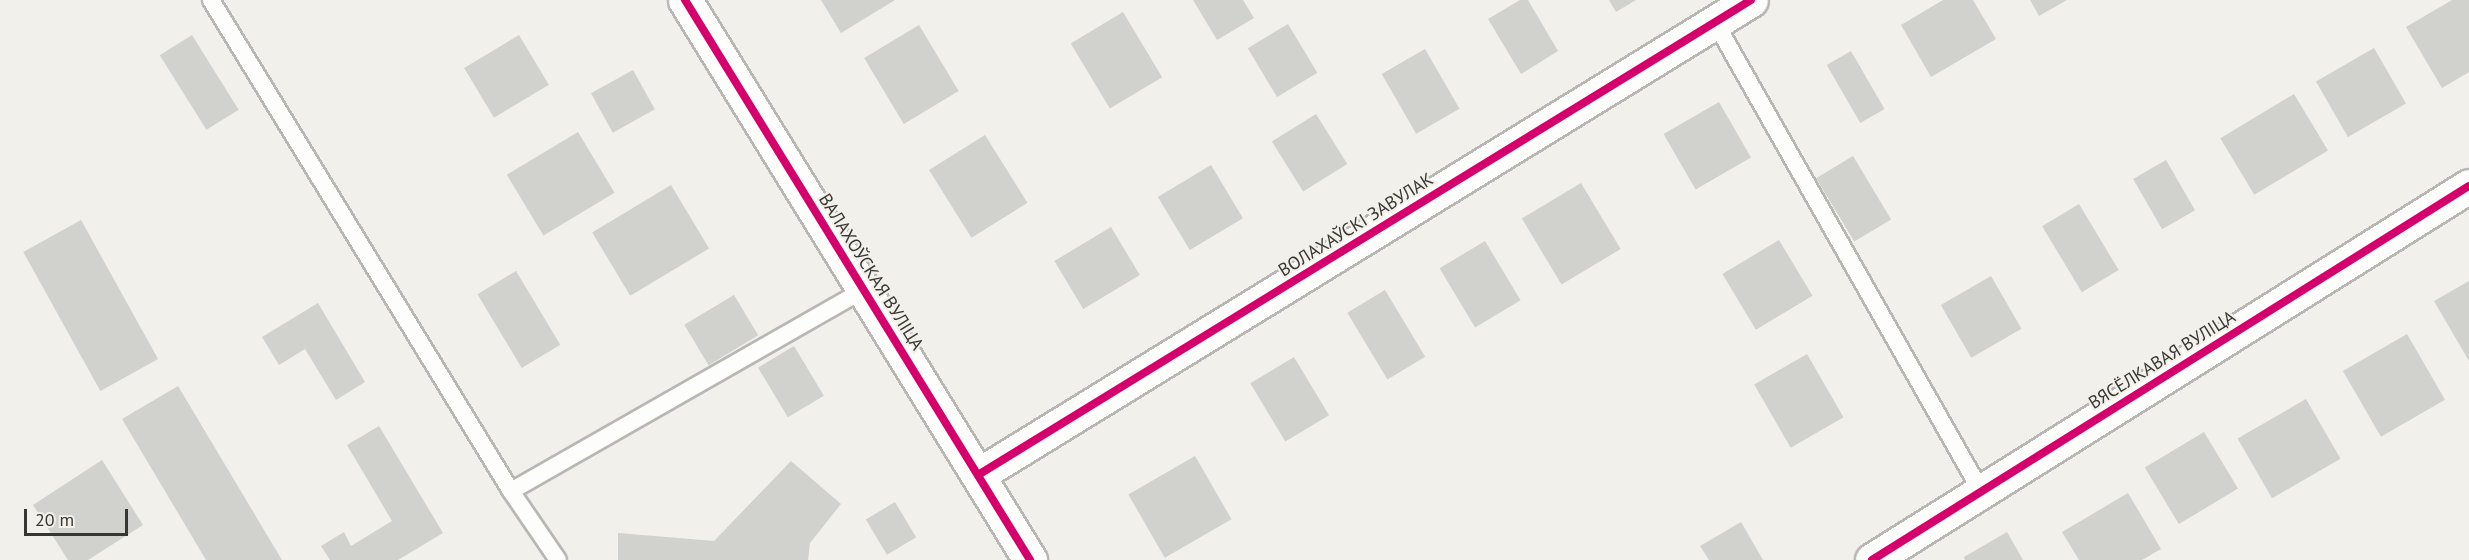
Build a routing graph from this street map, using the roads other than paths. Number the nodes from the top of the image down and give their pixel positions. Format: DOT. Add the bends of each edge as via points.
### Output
graph roads {
  1 [pos="211,0"];
  2 [pos="685,0"];
  3 [pos="1751,0"];
  4 [pos="1715,22"];
  5 [pos="2469,186"];
  6 [pos="864,290"];
  7 [pos="978,475"];
  8 [pos="511,491"];
  9 [pos="1982,491"];
  10 [pos="558,560"];
  11 [pos="1030,560"];
  12 [pos="1872,560"];
  1 -- 8 [label="lane"];
  2 -- 6 [label="street, ВАЛАХОЎСКАЯ ВУЛІЦА"];
  3 -- 4 [label="street, ВОЛАХАЎСКІ ЗАВУЛАК"];
  4 -- 7 [label="street, ВОЛАХАЎСКІ ЗАВУЛАК"];
  4 -- 9 [label="lane"];
  5 -- 9 [label="street, ВЯСЁЛКАВАЯ ВУЛІЦА"];
  6 -- 7 [label="street, ВАЛАХОЎСКАЯ ВУЛІЦА"];
  6 -- 8 [label="lane"];
  7 -- 11 [label="street, ВАЛАХОЎСКАЯ ВУЛІЦА"];
  8 -- 10 [label="lane"];
  9 -- 12 [label="street, ВЯСЁЛКАВАЯ ВУЛІЦА"];
}
